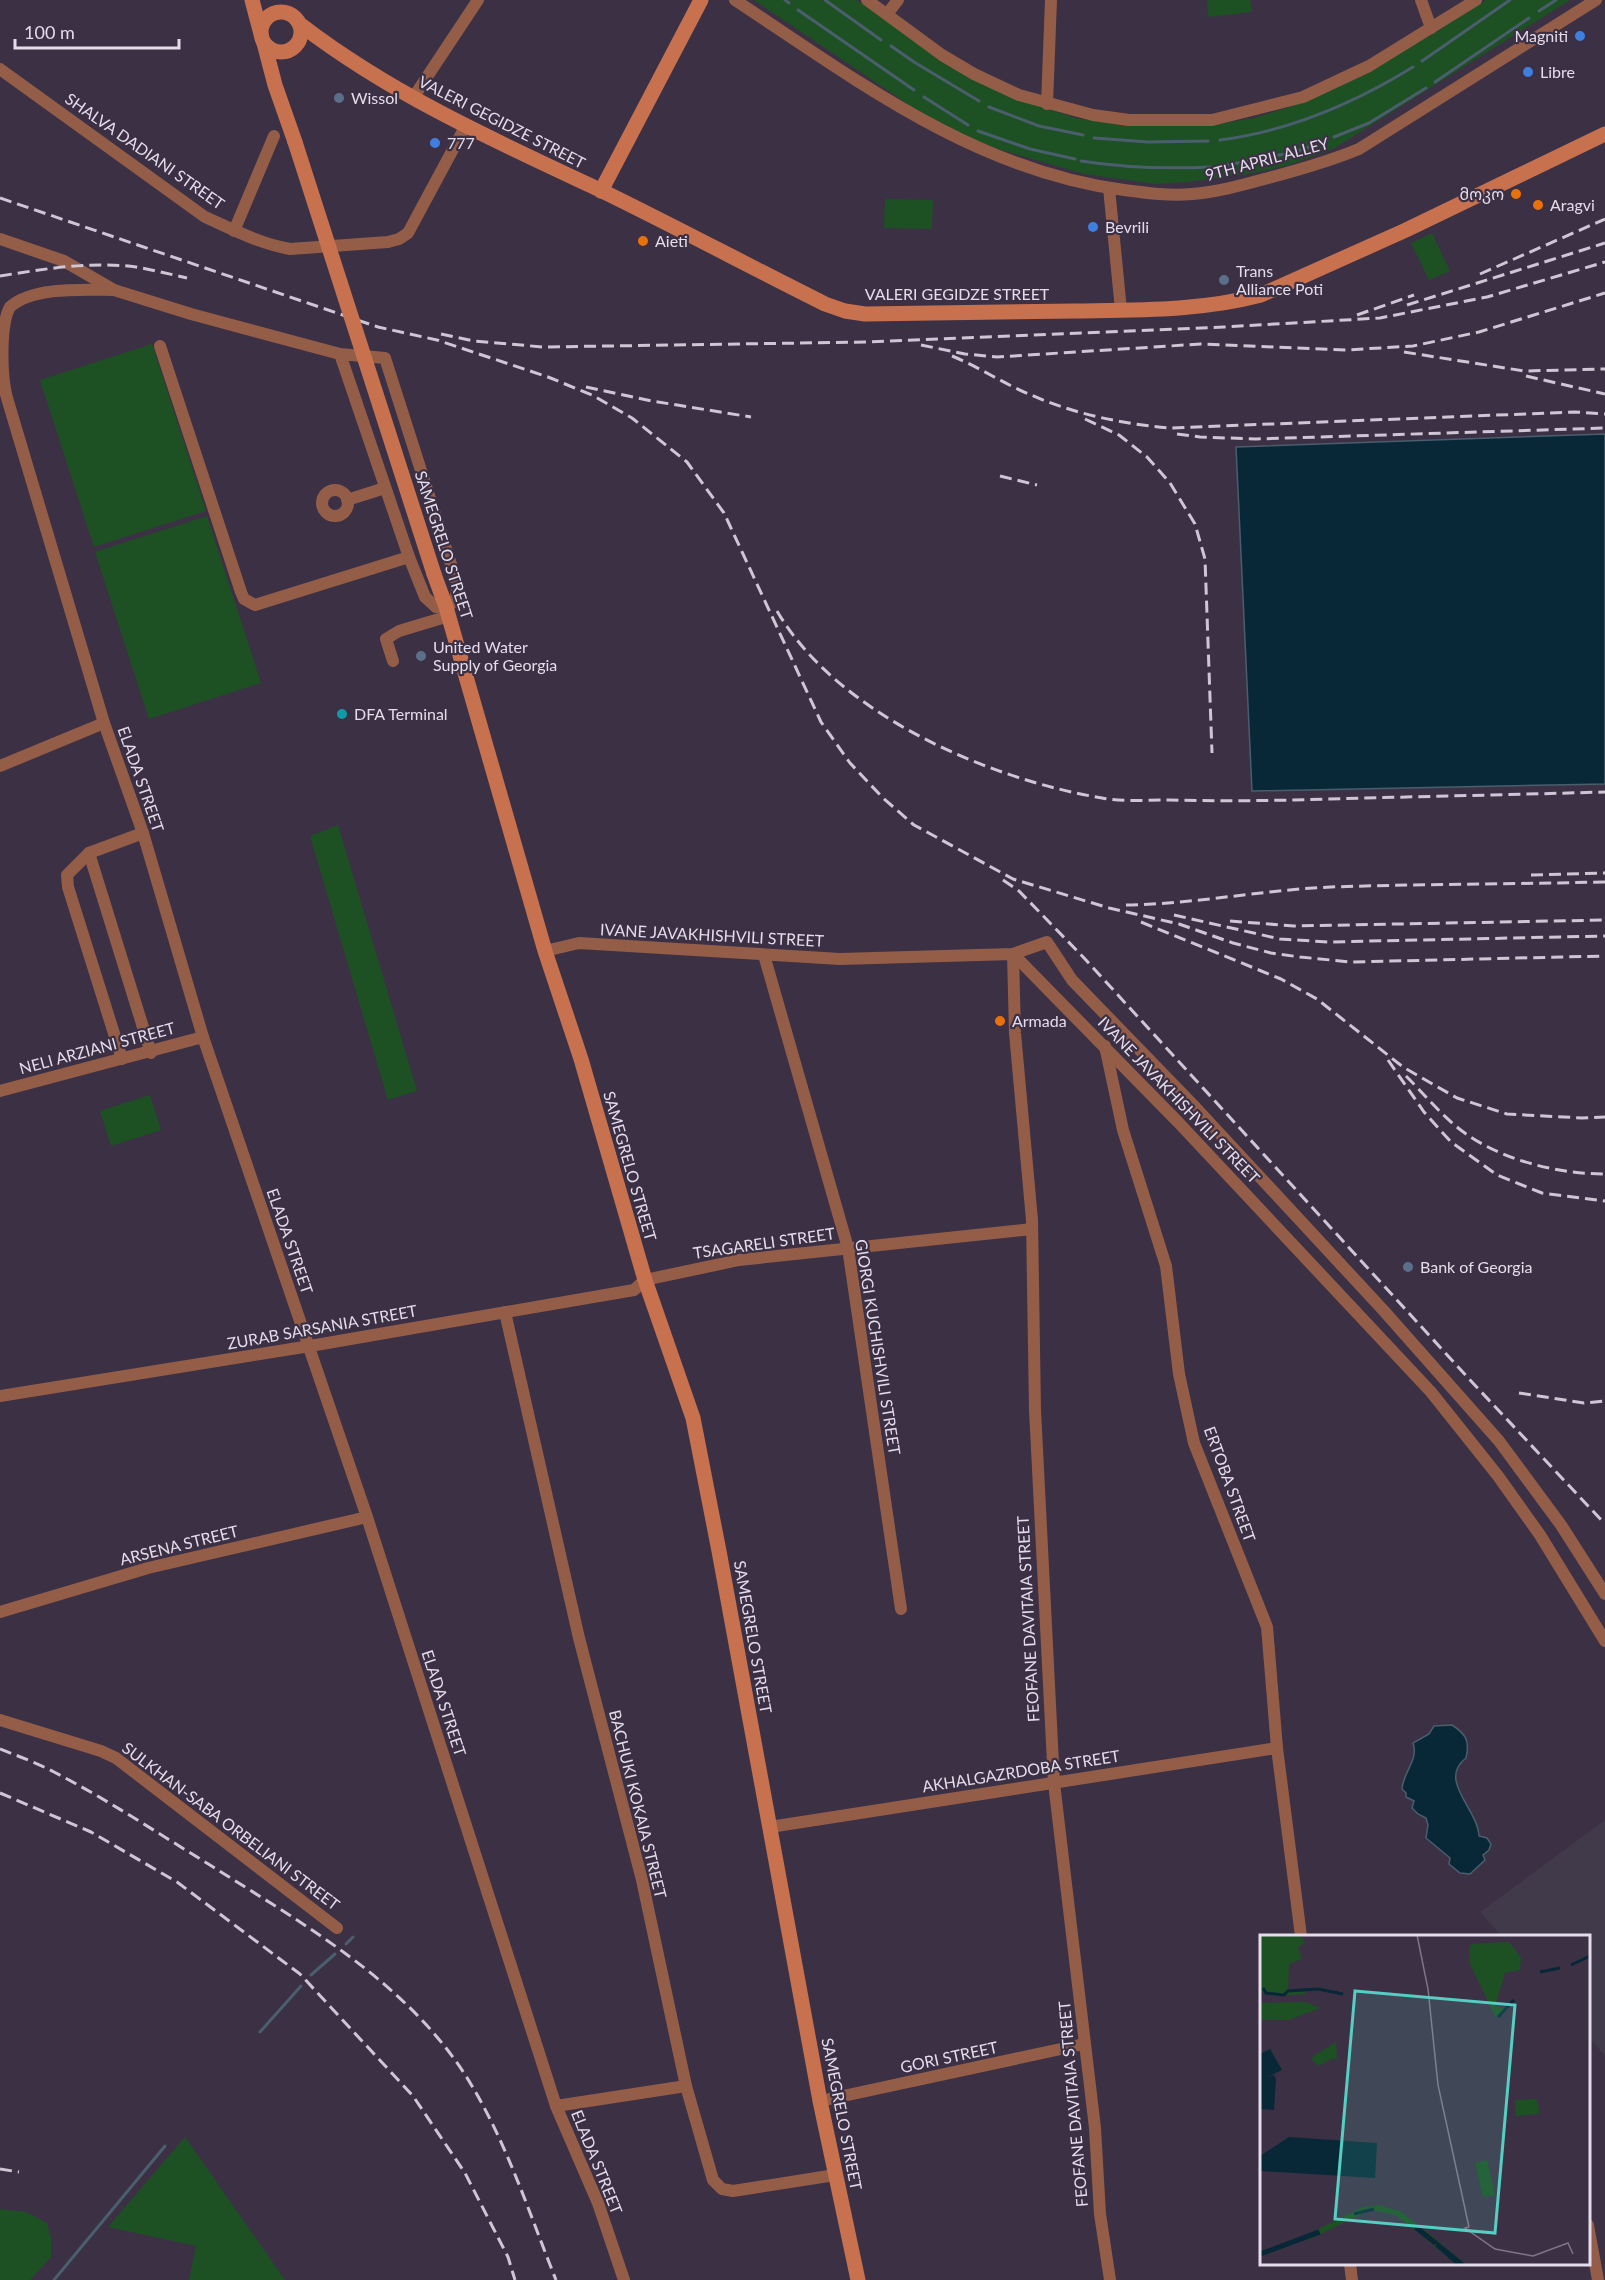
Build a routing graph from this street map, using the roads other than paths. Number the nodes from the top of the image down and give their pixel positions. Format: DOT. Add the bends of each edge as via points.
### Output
graph roads {
  1 [pos="252,0"];
  2 [pos="260,0"];
  3 [pos="478,0"];
  4 [pos="701,0"];
  5 [pos="735,0"];
  6 [pos="867,0"];
  7 [pos="898,0"];
  8 [pos="1051,0"];
  9 [pos="1421,0"];
  10 [pos="1476,0"];
  11 [pos="1596,0"];
  12 [pos="277,12"];
  13 [pos="886,14"];
  14 [pos="301,25"];
  15 [pos="1431,28"];
  16 [pos="263,40"];
  17 [pos="293,47"];
  18 [pos="336,52"];
  19 [pos="0,69"];
  20 [pos="275,85"];
  21 [pos="413,98"];
  22 [pos="1047,104"];
  23 [pos="465,127"];
  24 [pos="1605,134"];
  25 [pos="274,136"];
  26 [pos="1109,188"];
  27 [pos="601,191"];
  28 [pos="234,231"];
  29 [pos="0,239"];
  30 [pos="114,290"];
  31 [pos="1121,310"];
  32 [pos="160,346"];
  33 [pos="340,354"];
  34 [pos="385,488"];
  35 [pos="347,500"];
  36 [pos="409,557"];
  37 [pos="448,611"];
  38 [pos="393,660"];
  39 [pos="104,723"];
  40 [pos="0,766"];
  41 [pos="143,833"];
  42 [pos="89,853"];
  43 [pos="544,951"];
  44 [pos="1013,954"];
  45 [pos="764,955"];
  46 [pos="203,1038"];
  47 [pos="1105,1046"];
  48 [pos="151,1053"];
  49 [pos="122,1059"];
  50 [pos="0,1091"];
  51 [pos="1032,1229"];
  52 [pos="848,1248"];
  53 [pos="645,1280"];
  54 [pos="505,1312"];
  55 [pos="310,1346"];
  56 [pos="0,1396"];
  57 [pos="367,1517"];
  58 [pos="1605,1593"];
  59 [pos="901,1609"];
  60 [pos="0,1612"];
  61 [pos="1605,1641"];
  62 [pos="0,1720"];
  63 [pos="1278,1748"];
  64 [pos="1054,1783"];
  65 [pos="770,1827"];
  66 [pos="337,1928"];
  67 [pos="1301,1935"];
  68 [pos="1084,2044"];
  69 [pos="686,2086"];
  70 [pos="820,2101"];
  71 [pos="556,2106"];
  72 [pos="835,2175"];
  73 [pos="1590,2236"];
  74 [pos="1350,2265"];
  75 [pos="624,2280"];
  76 [pos="858,2280"];
  77 [pos="1110,2280"];
  78 [pos="1352,2280"];
  79 [pos="1598,2280"];
  1 -- 16 [label="main road, SAMEGRELO STREET"];
  2 -- 12 [label="main road"];
  3 -- 21 [label="street"];
  4 -- 27 [label="main road"];
  5 -- 26 [label="street, 9TH APRIL ALLEY" via="932,127 999,157"];
  6 -- 13 [label="street"];
  7 -- 13 [label="street"];
  8 -- 22 [label="street"];
  9 -- 15 [label="street"];
  10 -- 15 [label="street"];
  11 -- 26 [label="street, 9TH APRIL ALLEY" via="1359,149 1330,161 1239,186 1192,194"];
  12 -- 14 [label="main road" via="291,14"];
  12 -- 16 [label="main road" via="264,21"];
  13 -- 22 [label="street" via="974,74"];
  14 -- 17 [label="main road"];
  14 -- 18 [label="main road, VALERI GEGIDZE STREET"];
  15 -- 22 [label="street" via="1369,66 1303,97 1212,120 1129,120"];
  16 -- 17 [label="main road" via="274,51"];
  16 -- 20 [label="main road, SAMEGRELO STREET"];
  17 -- 18 [label="main road, VALERI GEGIDZE STREET"];
  17 -- 20 [label="main road"];
  18 -- 21 [label="main road, VALERI GEGIDZE STREET"];
  19 -- 28 [label="street, SHALVA DADIANI STREET" via="205,217"];
  20 -- 37 [label="main road, SAMEGRELO STREET, bridge"];
  21 -- 23 [label="main road, VALERI GEGIDZE STREET"];
  23 -- 27 [label="main road, VALERI GEGIDZE STREET"];
  23 -- 28 [label="street, SHALVA DADIANI STREET" via="408,233 399,239 290,249"];
  24 -- 31 [label="main road, VALERI GEGIDZE STREET" via="1262,295 1209,306"];
  25 -- 28 [label="street"];
  26 -- 31 [label="street"];
  27 -- 31 [label="main road, VALERI GEGIDZE STREET" via="845,311 865,314"];
  29 -- 30 [label="street" via="64,261"];
  30 -- 33 [label="street"];
  30 -- 39 [label="street, ELADA STREET" via="59,291 17,303 5,314 0,364"];
  32 -- 36 [label="street" via="243,599 255,604"];
  33 -- 34 [label="street"];
  33 -- 37 [label="street" via="386,359 458,586"];
  34 -- 35 [label="street"];
  34 -- 36 [label="street"];
  36 -- 37 [label="street" via="428,601"];
  37 -- 38 [label="street" via="386,639"];
  37 -- 43 [label="main road, SAMEGRELO STREET"];
  39 -- 40 [label="street"];
  39 -- 41 [label="street, ELADA STREET"];
  41 -- 42 [label="street"];
  41 -- 46 [label="street, ELADA STREET"];
  42 -- 48 [label="street"];
  42 -- 49 [label="street" via="67,875 68,887"];
  43 -- 45 [label="street, IVANE JAVAKHISHVILI STREET" via="579,944"];
  43 -- 53 [label="main road, SAMEGRELO STREET" via="581,1059"];
  44 -- 45 [label="street, IVANE JAVAKHISHVILI STREET" via="840,959"];
  44 -- 47 [label="street, IVANE JAVAKHISHVILI STREET"];
  44 -- 51 [label="street, FEOFANE DAVITAIA STREET" via="1015,1033"];
  44 -- 58 [label="street" via="1047,942 1072,980 1220,1133 1498,1441 1561,1525"];
  45 -- 52 [label="street, GIORGI KUCHISHVILI STREET"];
  46 -- 48 [label="street, NELI ARZIANI STREET"];
  46 -- 55 [label="street, ELADA STREET"];
  47 -- 61 [label="street, IVANE JAVAKHISHVILI STREET" via="1431,1392 1540,1535"];
  47 -- 63 [label="street, ERTOBA STREET" via="1123,1130 1166,1266 1179,1374 1194,1443 1267,1627"];
  48 -- 49 [label="street, NELI ARZIANI STREET"];
  49 -- 50 [label="street, NELI ARZIANI STREET"];
  51 -- 52 [label="street, TSAGARELI STREET"];
  51 -- 64 [label="street, FEOFANE DAVITAIA STREET" via="1037,1468"];
  52 -- 53 [label="street, TSAGARELI STREET" via="739,1260"];
  52 -- 59 [label="street, GIORGI KUCHISHVILI STREET"];
  53 -- 54 [label="street, ZURAB SARSANIA STREET" via="634,1290"];
  53 -- 65 [label="main road, SAMEGRELO STREET" via="693,1418"];
  54 -- 55 [label="street, ZURAB SARSANIA STREET"];
  54 -- 69 [label="street, BACHUKI KOKAIA STREET" via="579,1638 642,1880"];
  55 -- 56 [label="street, ZURAB SARSANIA STREET"];
  55 -- 57 [label="street, ELADA STREET"];
  57 -- 60 [label="street, ARSENA STREET" via="148,1568"];
  57 -- 71 [label="street, ELADA STREET"];
  62 -- 66 [label="street, SULKHAN-SABA ORBELIANI STREET" via="116,1758"];
  63 -- 64 [label="street, AKHALGAZRDOBA STREET"];
  63 -- 67 [label="street, ERTOBA STREET"];
  64 -- 65 [label="street, AKHALGAZRDOBA STREET"];
  64 -- 68 [label="street, FEOFANE DAVITAIA STREET"];
  65 -- 70 [label="main road, SAMEGRELO STREET"];
  68 -- 70 [label="street, GORI STREET"];
  68 -- 77 [label="street, FEOFANE DAVITAIA STREET"];
  69 -- 71 [label="street"];
  69 -- 72 [label="street, BACHUKI KOKAIA STREET" via="713,2180 722,2189 733,2192"];
  70 -- 72 [label="main road, SAMEGRELO STREET"];
  71 -- 75 [label="street, ELADA STREET" via="598,2203"];
  72 -- 76 [label="main road, SAMEGRELO STREET"];
  73 -- 79 [label="street"];
  74 -- 78 [label="street"];
}
